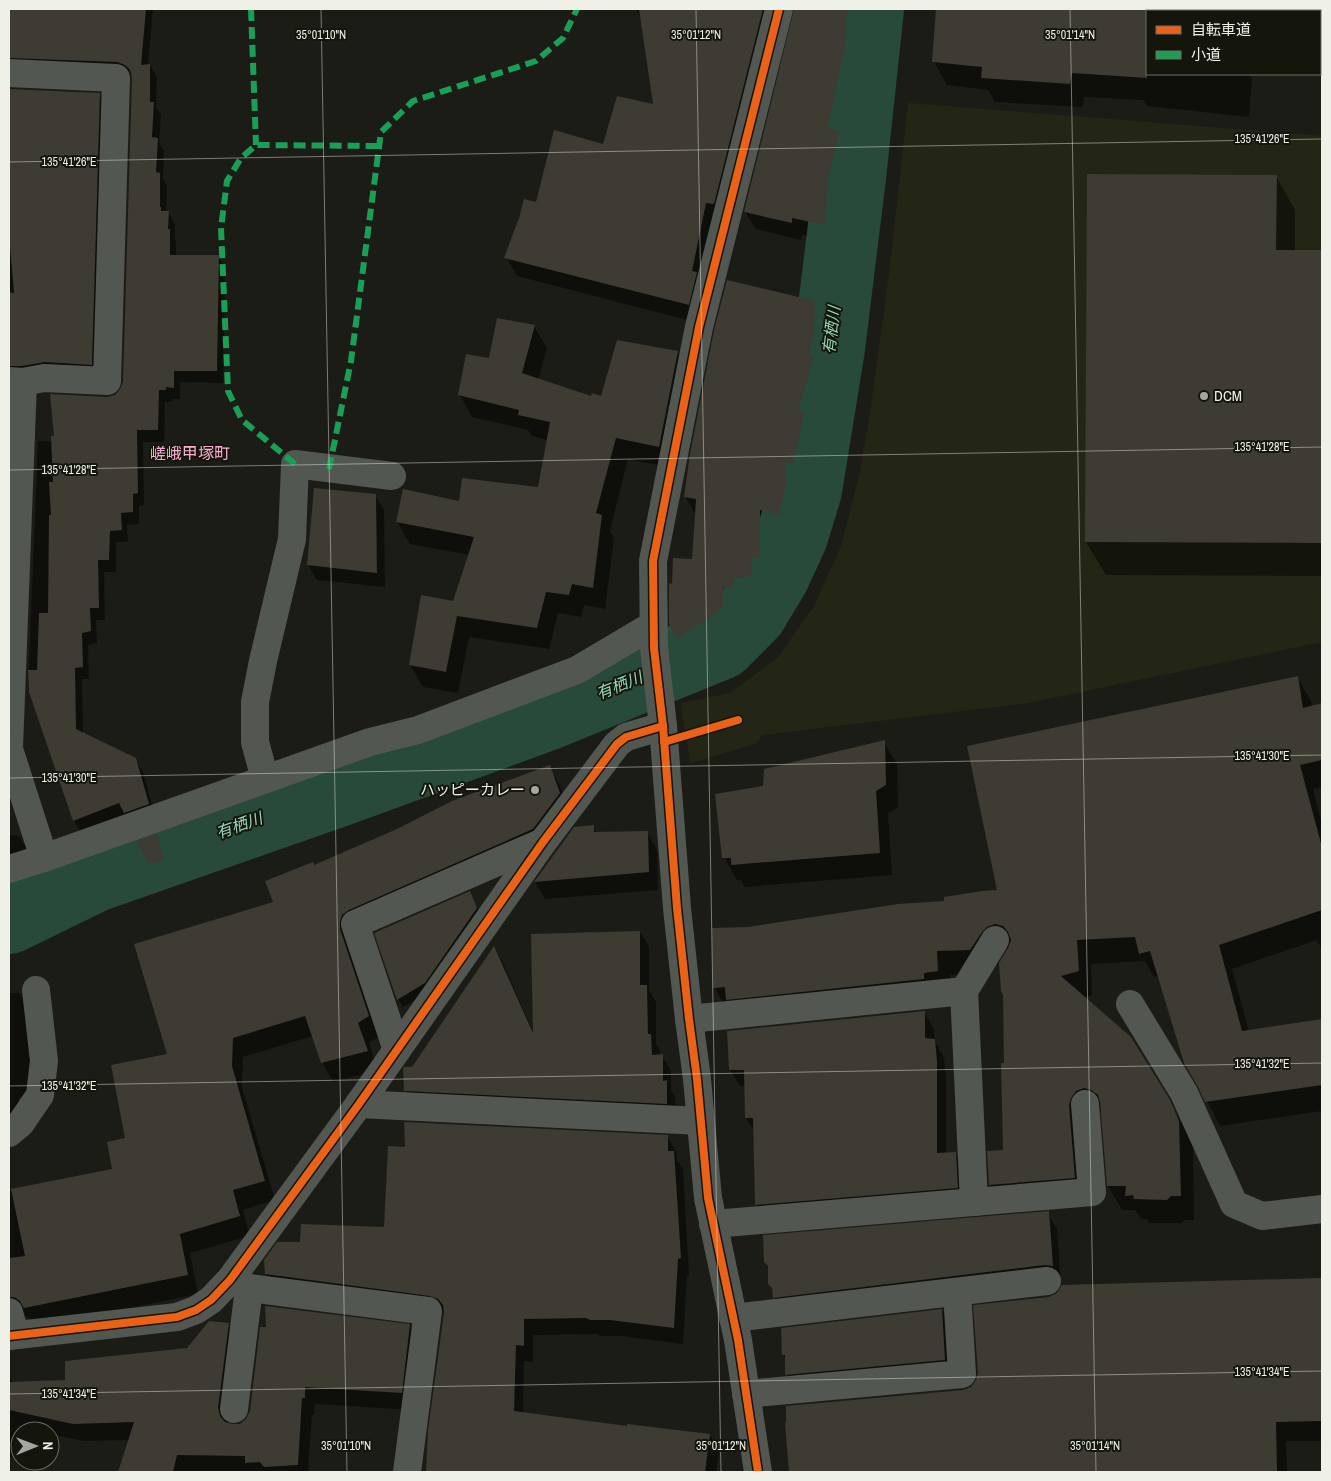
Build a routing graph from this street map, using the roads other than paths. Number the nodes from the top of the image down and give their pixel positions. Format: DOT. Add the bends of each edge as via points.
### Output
graph roads {
  1 [pos="779,9"];
  2 [pos="9,73"];
  3 [pos="16,382"];
  4 [pos="392,476"];
  5 [pos="654,636"];
  6 [pos="661,716"];
  7 [pos="9,748"];
  8 [pos="265,779"];
  9 [pos="543,842"];
  10 [pos="44,858"];
  11 [pos="9,869"];
  12 [pos="995,940"];
  13 [pos="36,990"];
  14 [pos="964,991"];
  15 [pos="1130,1004"];
  16 [pos="689,1019"];
  17 [pos="397,1050"];
  18 [pos="359,1104"];
  19 [pos="1086,1104"];
  20 [pos="701,1121"];
  21 [pos="9,1132"];
  22 [pos="974,1202"];
  23 [pos="1322,1209"];
  24 [pos="713,1224"];
  25 [pos="1047,1281"];
  26 [pos="240,1284"];
  27 [pos="957,1292"];
  28 [pos="733,1318"];
  29 [pos="11,1327"];
  30 [pos="746,1394"];
  31 [pos="234,1409"];
  32 [pos="407,1472"];
  33 [pos="758,1472"];
  1 -- 5 [label="street" via="697,336 653,561"];
  2 -- 3 [label="street" via="116,78 108,381 44,378"];
  3 -- 7 [label="street"];
  4 -- 8 [label="street" via="295,464 292,538 255,702 255,742"];
  5 -- 6 [label="street"];
  5 -- 8 [label="street" via="577,670 418,730 370,742"];
  6 -- 9 [label="street" via="617,744"];
  6 -- 16 [label="street"];
  7 -- 10 [label="street"];
  8 -- 10 [label="street"];
  9 -- 17 [label="street"];
  9 -- 17 [label="street" via="355,924"];
  10 -- 11 [label="street"];
  12 -- 14 [label="street"];
  13 -- 21 [label="street" via="44,1061 40,1095 21,1123"];
  14 -- 16 [label="street"];
  14 -- 22 [label="street"];
  15 -- 23 [label="street" via="1184,1093 1234,1204 1262,1216"];
  16 -- 20 [label="street"];
  17 -- 18 [label="street"];
  18 -- 20 [label="street"];
  18 -- 26 [label="street"];
  19 -- 22 [label="street" via="1092,1192"];
  20 -- 24 [label="street"];
  22 -- 24 [label="street"];
  24 -- 28 [label="street"];
  25 -- 27 [label="street"];
  26 -- 29 [label="street" via="177,1318"];
  26 -- 31 [label="street"];
  26 -- 32 [label="street" via="428,1311"];
  27 -- 28 [label="street"];
  27 -- 30 [label="street" via="962,1374"];
  28 -- 30 [label="street"];
  30 -- 33 [label="street"];
}
